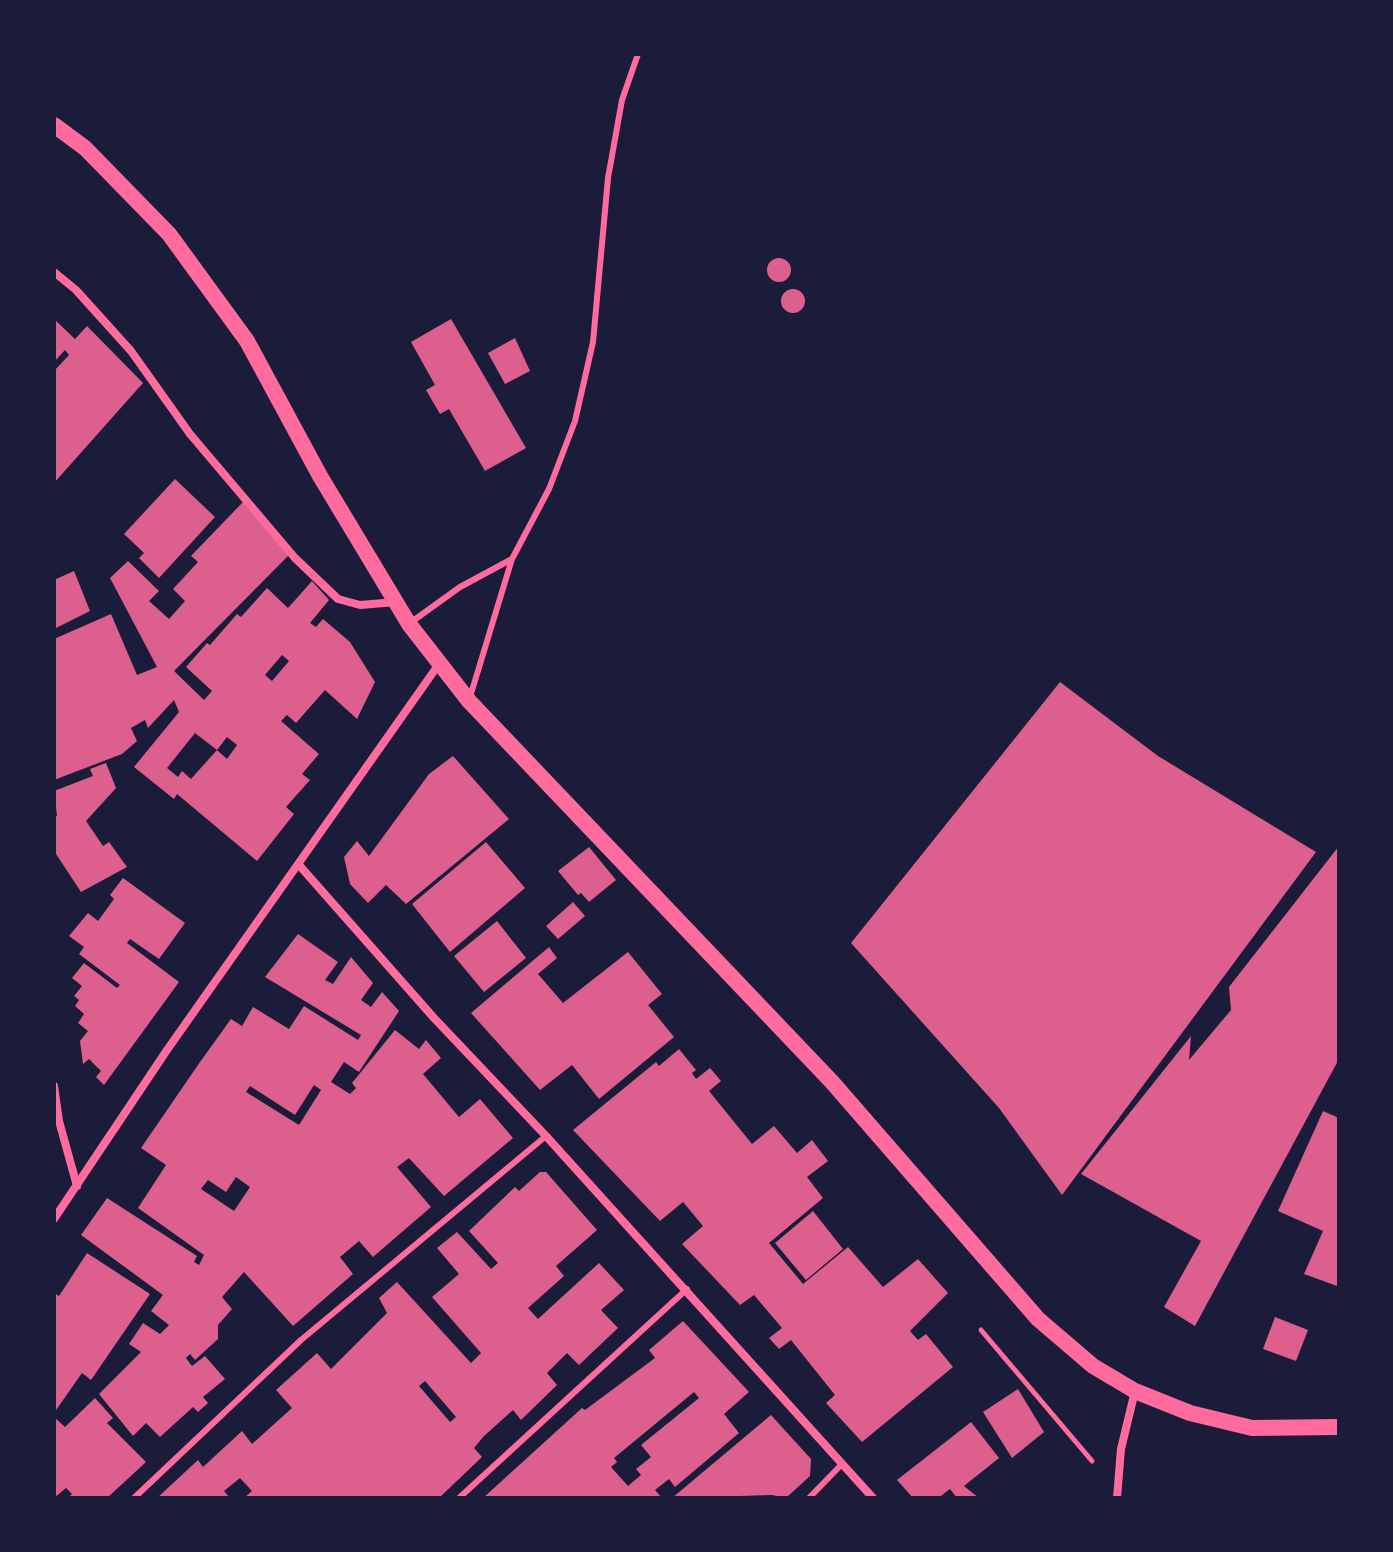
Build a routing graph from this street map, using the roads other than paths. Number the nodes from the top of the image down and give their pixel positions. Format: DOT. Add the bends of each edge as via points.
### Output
graph roads {
  1 [pos="638,54"];
  2 [pos="54,125"];
  3 [pos="54,272"];
  4 [pos="512,559"];
  5 [pos="396,602"];
  6 [pos="409,624"];
  7 [pos="439,663"];
  8 [pos="469,701"];
  9 [pos="299,865"];
  10 [pos="54,1086"];
  11 [pos="546,1136"];
  12 [pos="77,1186"];
  13 [pos="54,1219"];
  14 [pos="687,1289"];
  15 [pos="1135,1391"];
  16 [pos="1339,1427"];
  17 [pos="842,1464"];
  18 [pos="1117,1493"];
  19 [pos="134,1498"];
  20 [pos="459,1498"];
  21 [pos="809,1498"];
  22 [pos="873,1498"];
  1 -- 4 [label="lane" via="622,100 608,178 593,342 575,421 549,489"];
  2 -- 5 [label="main road" via="85,148 169,234 247,341"];
  3 -- 5 [label="street" via="131,351 200,445 327,589 338,599 360,605"];
  4 -- 6 [label="lane" via="460,587"];
  4 -- 8 [label="lane"];
  5 -- 6 [label="main road"];
  6 -- 7 [label="main road"];
  7 -- 8 [label="main road"];
  7 -- 9 [label="street"];
  8 -- 15 [label="main road" via="832,1082 1038,1319 1093,1366"];
  9 -- 11 [label="street"];
  9 -- 12 [label="street"];
  10 -- 12 [label="street"];
  11 -- 14 [label="street"];
  11 -- 19 [label="lane" via="301,1340"];
  12 -- 13 [label="street"];
  14 -- 17 [label="street"];
  14 -- 20 [label="lane"];
  15 -- 16 [label="main road" via="1190,1413 1252,1428"];
  15 -- 18 [label="street"];
  17 -- 21 [label="lane"];
  17 -- 22 [label="street"];
}
